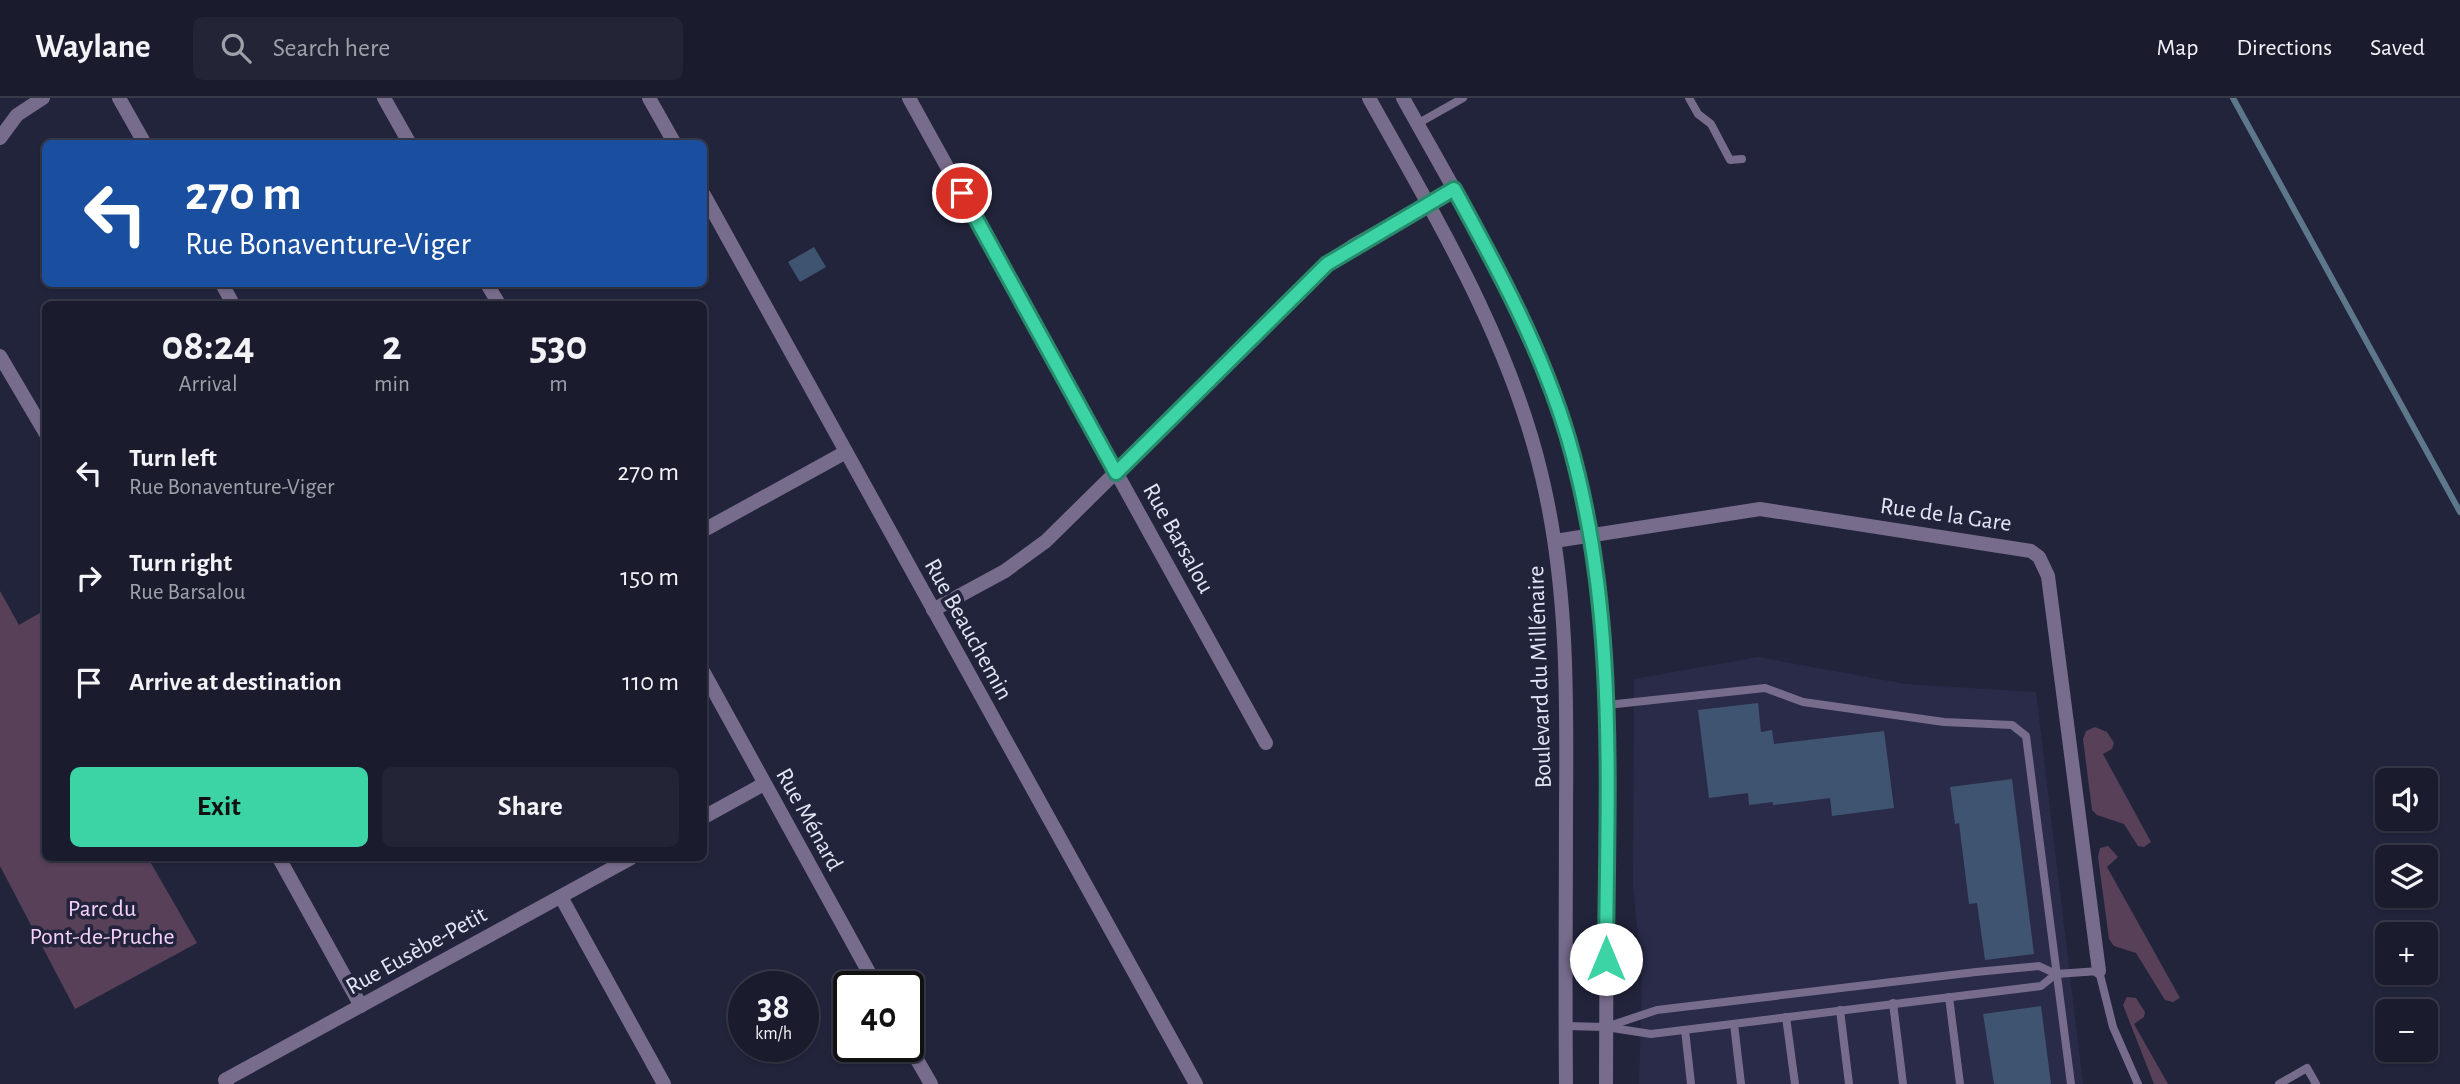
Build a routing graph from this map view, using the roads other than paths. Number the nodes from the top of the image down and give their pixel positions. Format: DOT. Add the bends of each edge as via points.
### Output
graph roads {
  1 [pos="43,98"];
  2 [pos="120,98"];
  3 [pos="384,98"];
  4 [pos="649,98"];
  5 [pos="909,98"];
  6 [pos="1369,98"];
  7 [pos="1403,98"];
  8 [pos="1463,98"];
  9 [pos="1689,98"];
  10 [pos="1417,124"];
  11 [pos="0,138"];
  12 [pos="143,140"];
  13 [pos="408,140"];
  14 [pos="673,140"];
  15 [pos="1742,159"];
  16 [pos="1454,189"];
  17 [pos="707,200"];
  18 [pos="1428,203"];
  19 [pos="0,356"];
  20 [pos="42,427"];
  21 [pos="846,452"];
  22 [pos="1116,473"];
  23 [pos="707,528"];
  24 [pos="1592,537"];
  25 [pos="1555,541"];
  26 [pos="933,610"];
  27 [pos="707,679"];
  28 [pos="1607,705"];
  29 [pos="1266,743"];
  30 [pos="764,784"];
  31 [pos="707,815"];
  32 [pos="281,861"];
  33 [pos="626,861"];
  34 [pos="561,897"];
  35 [pos="868,971"];
  36 [pos="2099,971"];
  37 [pos="2056,974"];
  38 [pos="1949,996"];
  39 [pos="1893,1003"];
  40 [pos="361,1006"];
  41 [pos="1840,1010"];
  42 [pos="1786,1017"];
  43 [pos="1734,1024"];
  44 [pos="1565,1026"];
  45 [pos="1606,1027"];
  46 [pos="1685,1030"];
  47 [pos="918,1062"];
  48 [pos="227,1084"];
  49 [pos="664,1084"];
  50 [pos="930,1084"];
  51 [pos="1196,1084"];
  52 [pos="1566,1084"];
  53 [pos="1606,1084"];
  54 [pos="1691,1084"];
  55 [pos="1741,1084"];
  56 [pos="1795,1084"];
  57 [pos="1849,1084"];
  58 [pos="1903,1084"];
  59 [pos="1960,1084"];
  60 [pos="2071,1084"];
  61 [pos="2138,1084"];
  62 [pos="2279,1084"];
  63 [pos="2316,1084"];
  1 -- 11 [label="street" via="17,115"];
  2 -- 12 [label="street"];
  3 -- 13 [label="street"];
  4 -- 14 [label="street"];
  5 -- 22 [label="street, Rue Barsalou"];
  6 -- 18 [label="street, Boulevard du Millénaire"];
  7 -- 10 [label="street"];
  8 -- 10 [label="lane"];
  9 -- 15 [label="lane" via="1711,124 1730,160"];
  10 -- 16 [label="street"];
  16 -- 18 [label="street"];
  16 -- 24 [label="street" via="1523,319 1548,379"];
  17 -- 21 [label="street, Rue Beauchemin"];
  18 -- 22 [label="street" via="1327,264"];
  18 -- 25 [label="street, Boulevard du Millénaire" via="1503,355 1535,450"];
  19 -- 20 [label="street"];
  21 -- 23 [label="street"];
  21 -- 26 [label="street, Rue Beauchemin"];
  22 -- 26 [label="street" via="1030,554"];
  22 -- 29 [label="street, Rue Barsalou"];
  24 -- 25 [label="street, Rue de la Gare"];
  24 -- 28 [label="street" via="1601,597"];
  24 -- 36 [label="street, Rue de la Gare" via="1760,509 2021,548 2039,557 2048,576"];
  25 -- 44 [label="street, Boulevard du Millénaire" via="1566,674"];
  26 -- 51 [label="street, Rue Beauchemin"];
  27 -- 30 [label="street, Rue Ménard"];
  28 -- 37 [label="lane" via="1765,688 1803,702 1944,722 2012,725 2026,736"];
  28 -- 45 [label="street"];
  30 -- 31 [label="street"];
  30 -- 35 [label="street, Rue Ménard"];
  32 -- 40 [label="street"];
  33 -- 34 [label="street, Rue Eusèbe-Petit"];
  34 -- 40 [label="street, Rue Eusèbe-Petit"];
  34 -- 49 [label="street"];
  36 -- 37 [label="lane"];
  36 -- 61 [label="lane" via="2113,1027"];
  37 -- 38 [label="lane" via="2040,986"];
  37 -- 45 [label="lane" via="2039,966 1712,1003 1657,1010"];
  37 -- 60 [label="lane"];
  38 -- 39 [label="lane"];
  38 -- 59 [label="lane"];
  39 -- 41 [label="lane"];
  39 -- 58 [label="lane"];
  40 -- 48 [label="street, Rue Eusèbe-Petit" via="225,1080"];
  41 -- 42 [label="lane"];
  41 -- 57 [label="lane"];
  42 -- 43 [label="lane"];
  42 -- 56 [label="lane"];
  43 -- 46 [label="lane"];
  43 -- 55 [label="lane"];
  44 -- 45 [label="lane"];
  44 -- 52 [label="street, Boulevard du Millénaire"];
  45 -- 46 [label="lane" via="1651,1034"];
  45 -- 53 [label="street"];
  46 -- 54 [label="lane"];
  47 -- 50 [label="street"];
  62 -- 63 [label="lane" via="2307,1068"];
}
